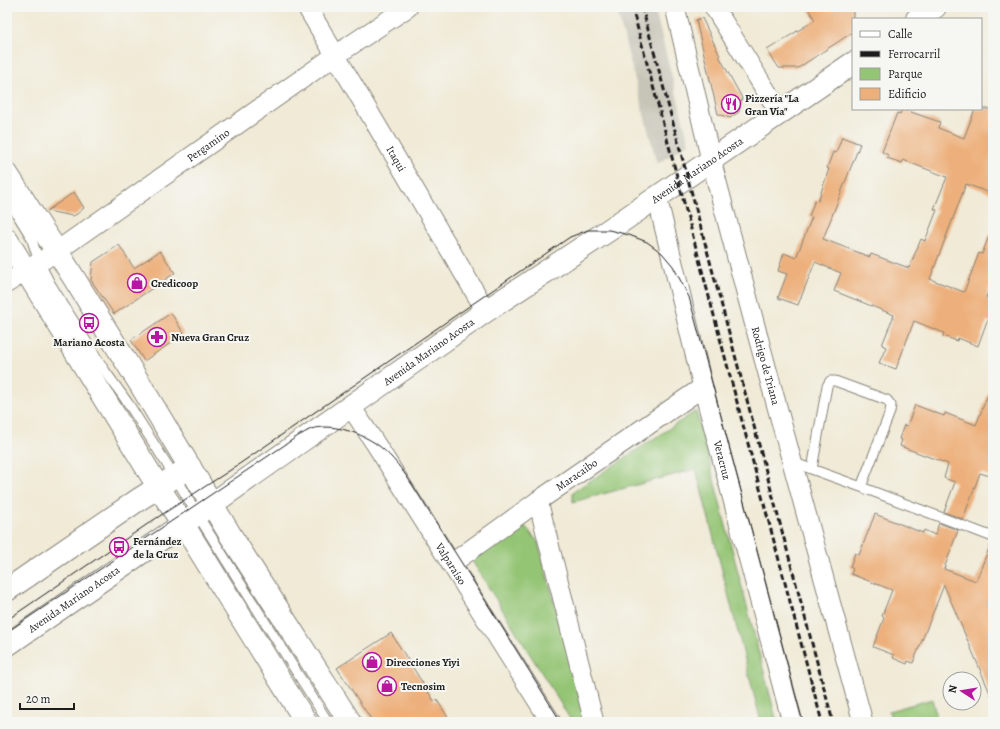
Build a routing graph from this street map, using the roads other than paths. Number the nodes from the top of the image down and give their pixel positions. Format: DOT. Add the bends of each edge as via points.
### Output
graph roads {
  1 [pos="307,7"];
  2 [pos="408,7"];
  3 [pos="675,7"];
  4 [pos="714,7"];
  5 [pos="935,7"];
  6 [pos="918,18"];
  7 [pos="336,55"];
  8 [pos="852,64"];
  9 [pos="780,113"];
  10 [pos="711,160"];
  11 [pos="7,174"];
  12 [pos="7,198"];
  13 [pos="657,198"];
  14 [pos="7,240"];
  15 [pos="41,261"];
  16 [pos="7,283"];
  17 [pos="486,311"];
  18 [pos="703,387"];
  19 [pos="351,407"];
  20 [pos="792,462"];
  21 [pos="812,470"];
  22 [pos="175,477"];
  23 [pos="861,487"];
  24 [pos="538,501"];
  25 [pos="198,514"];
  26 [pos="993,537"];
  27 [pos="451,564"];
  28 [pos="7,590"];
  29 [pos="7,645"];
  30 [pos="306,722"];
  31 [pos="328,722"];
  32 [pos="350,722"];
  33 [pos="551,722"];
  34 [pos="594,722"];
  35 [pos="792,722"];
  36 [pos="863,722"];
  1 -- 7 [label="street, Itaqui"];
  2 -- 7 [label="street, Pergamino"];
  3 -- 10 [label="street, Rodrigo de Triana"];
  4 -- 9 [label="street"];
  5 -- 6 [label="main road"];
  7 -- 15 [label="street, Pergamino"];
  7 -- 17 [label="street, Itaqui"];
  8 -- 9 [label="main road, Avenida Mariano Acosta"];
  9 -- 10 [label="main road, Avenida Mariano Acosta"];
  10 -- 13 [label="main road, Avenida Mariano Acosta"];
  10 -- 20 [label="street, Rodrigo de Triana"];
  11 -- 15 [label="main road" via="42,229"];
  12 -- 15 [label="lane" via="31,237"];
  13 -- 17 [label="main road, Avenida Mariano Acosta"];
  13 -- 18 [label="street, Veracruz"];
  14 -- 15 [label="main road"];
  15 -- 16 [label="street, Pergamino"];
  15 -- 22 [label="main road"];
  15 -- 22 [label="main road" via="140,384"];
  17 -- 19 [label="main road, Avenida Mariano Acosta"];
  18 -- 24 [label="street, Maracaibo"];
  18 -- 35 [label="street, Veracruz"];
  19 -- 25 [label="main road, Avenida Mariano Acosta"];
  19 -- 27 [label="street, Valparaíso"];
  20 -- 21 [label="lane"];
  20 -- 36 [label="street, Rodrigo de Triana"];
  21 -- 23 [label="lane"];
  21 -- 23 [label="lane" via="826,386 830,381 835,381 887,400 891,405"];
  22 -- 25 [label="main road"];
  22 -- 25 [label="main road"];
  22 -- 28 [label="main road"];
  23 -- 26 [label="lane"];
  24 -- 27 [label="street, Maracaibo"];
  24 -- 34 [label="street"];
  25 -- 29 [label="main road, Avenida Mariano Acosta"];
  25 -- 30 [label="main road"];
  25 -- 31 [label="lane"];
  25 -- 32 [label="main road"];
  27 -- 33 [label="street, Valparaíso"];
}
